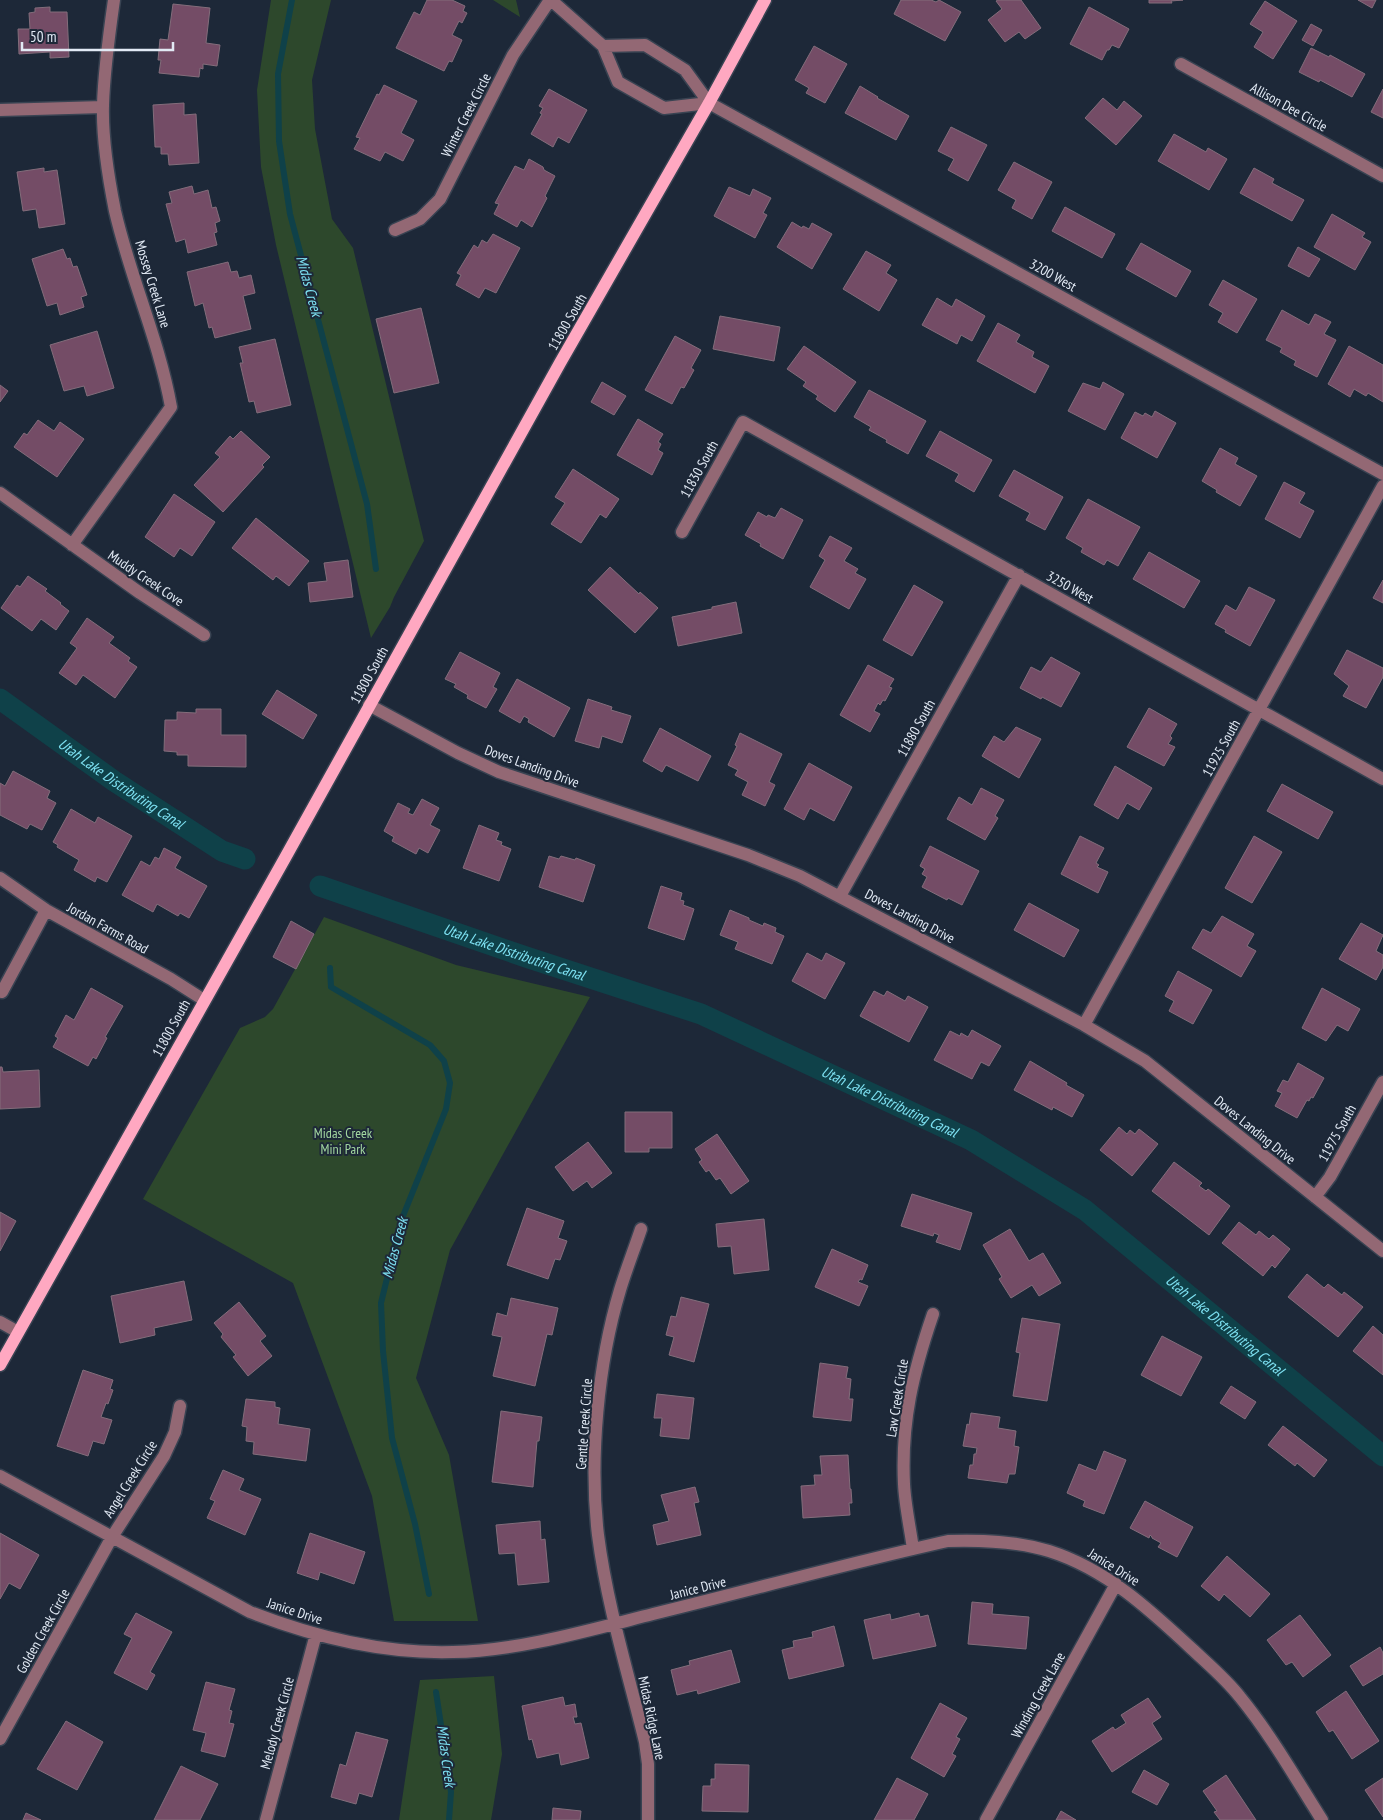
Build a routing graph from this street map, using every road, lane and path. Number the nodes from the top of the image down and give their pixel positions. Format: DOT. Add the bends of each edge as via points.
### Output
graph roads {
  1 [pos="114,0"];
  2 [pos="550,0"];
  3 [pos="765,0"];
  4 [pos="603,46"];
  5 [pos="1181,64"];
  6 [pos="709,103"];
  7 [pos="103,107"];
  8 [pos="0,110"];
  9 [pos="1383,176"];
  10 [pos="395,230"];
  11 [pos="743,422"];
  12 [pos="1383,474"];
  13 [pos="1383,486"];
  14 [pos="0,493"];
  15 [pos="682,532"];
  16 [pos="72,545"];
  17 [pos="1018,575"];
  18 [pos="204,635"];
  19 [pos="369,705"];
  20 [pos="1259,710"];
  21 [pos="1383,779"];
  22 [pos="0,878"];
  23 [pos="840,896"];
  24 [pos="46,910"];
  25 [pos="2,992"];
  26 [pos="204,1000"];
  27 [pos="1084,1025"];
  28 [pos="1383,1082"];
  29 [pos="1315,1197"];
  30 [pos="641,1229"];
  31 [pos="1383,1251"];
  32 [pos="934,1314"];
  33 [pos="0,1322"];
  34 [pos="18,1332"];
  35 [pos="0,1365"];
  36 [pos="180,1406"];
  37 [pos="0,1476"];
  38 [pos="112,1537"];
  39 [pos="913,1549"];
  40 [pos="1116,1584"];
  41 [pos="615,1624"];
  42 [pos="316,1634"];
  43 [pos="0,1739"];
  44 [pos="266,1820"];
  45 [pos="648,1820"];
  46 [pos="986,1820"];
  47 [pos="1322,1820"];
  1 -- 7 [label="street, Mossey Creek Lane"];
  2 -- 4 [label="street"];
  2 -- 10 [label="street, Winter Creek Circle" via="513,55 440,200 420,219"];
  3 -- 6 [label="main road, 11800 South"];
  4 -- 6 [label="street, 3200 West" via="645,45 685,70"];
  4 -- 6 [label="street" via="618,82 664,108"];
  5 -- 9 [label="street, Allison Dee Circle"];
  6 -- 12 [label="street, 3200 West"];
  6 -- 19 [label="main road, 11800 South"];
  7 -- 8 [label="street"];
  7 -- 16 [label="street, Mossey Creek Lane" via="109,178 116,212 165,372 171,407"];
  11 -- 15 [label="street, 11830 South"];
  11 -- 17 [label="street, 3250 West"];
  13 -- 20 [label="street, 11925 South"];
  14 -- 16 [label="street, Muddy Creek Cove"];
  16 -- 18 [label="street, Muddy Creek Cove"];
  17 -- 20 [label="street, 3250 West"];
  17 -- 23 [label="street, 11880 South"];
  19 -- 23 [label="street, Doves Landing Drive" via="499,772 748,855"];
  19 -- 26 [label="main road, 11800 South"];
  20 -- 21 [label="street, 3250 West"];
  20 -- 27 [label="street, 11925 South"];
  22 -- 24 [label="street, Jordan Farms Road"];
  23 -- 27 [label="street, Doves Landing Drive"];
  24 -- 25 [label="street"];
  24 -- 26 [label="street, Jordan Farms Road"];
  26 -- 34 [label="main road, 11800 South"];
  27 -- 29 [label="street, Doves Landing Drive" via="1145,1061"];
  28 -- 29 [label="street, 11975 South" via="1330,1177"];
  29 -- 31 [label="street, Doves Landing Drive"];
  30 -- 41 [label="street, Gentle Creek Circle" via="619,1292 598,1410 595,1472 598,1534"];
  32 -- 39 [label="street, Law Creek Circle" via="918,1358 906,1421 904,1485"];
  33 -- 34 [label="street"];
  34 -- 35 [label="main road, 11800 South"];
  36 -- 38 [label="street, Angel Creek Circle" via="175,1432 164,1456"];
  37 -- 38 [label="street, Janice Drive"];
  38 -- 42 [label="street, Janice Drive" via="250,1612"];
  38 -- 43 [label="street, Golden Creek Circle"];
  39 -- 40 [label="street, Janice Drive" via="948,1541 1014,1543 1083,1564"];
  39 -- 41 [label="street, Janice Drive"];
  40 -- 46 [label="street, Winding Creek Lane"];
  40 -- 47 [label="street, Janice Drive" via="1159,1618 1239,1695"];
  41 -- 42 [label="street, Janice Drive" via="526,1644 452,1652 364,1646"];
  41 -- 45 [label="street, Midas Ridge Lane" via="645,1742"];
  42 -- 44 [label="street, Melody Creek Circle"];
}
